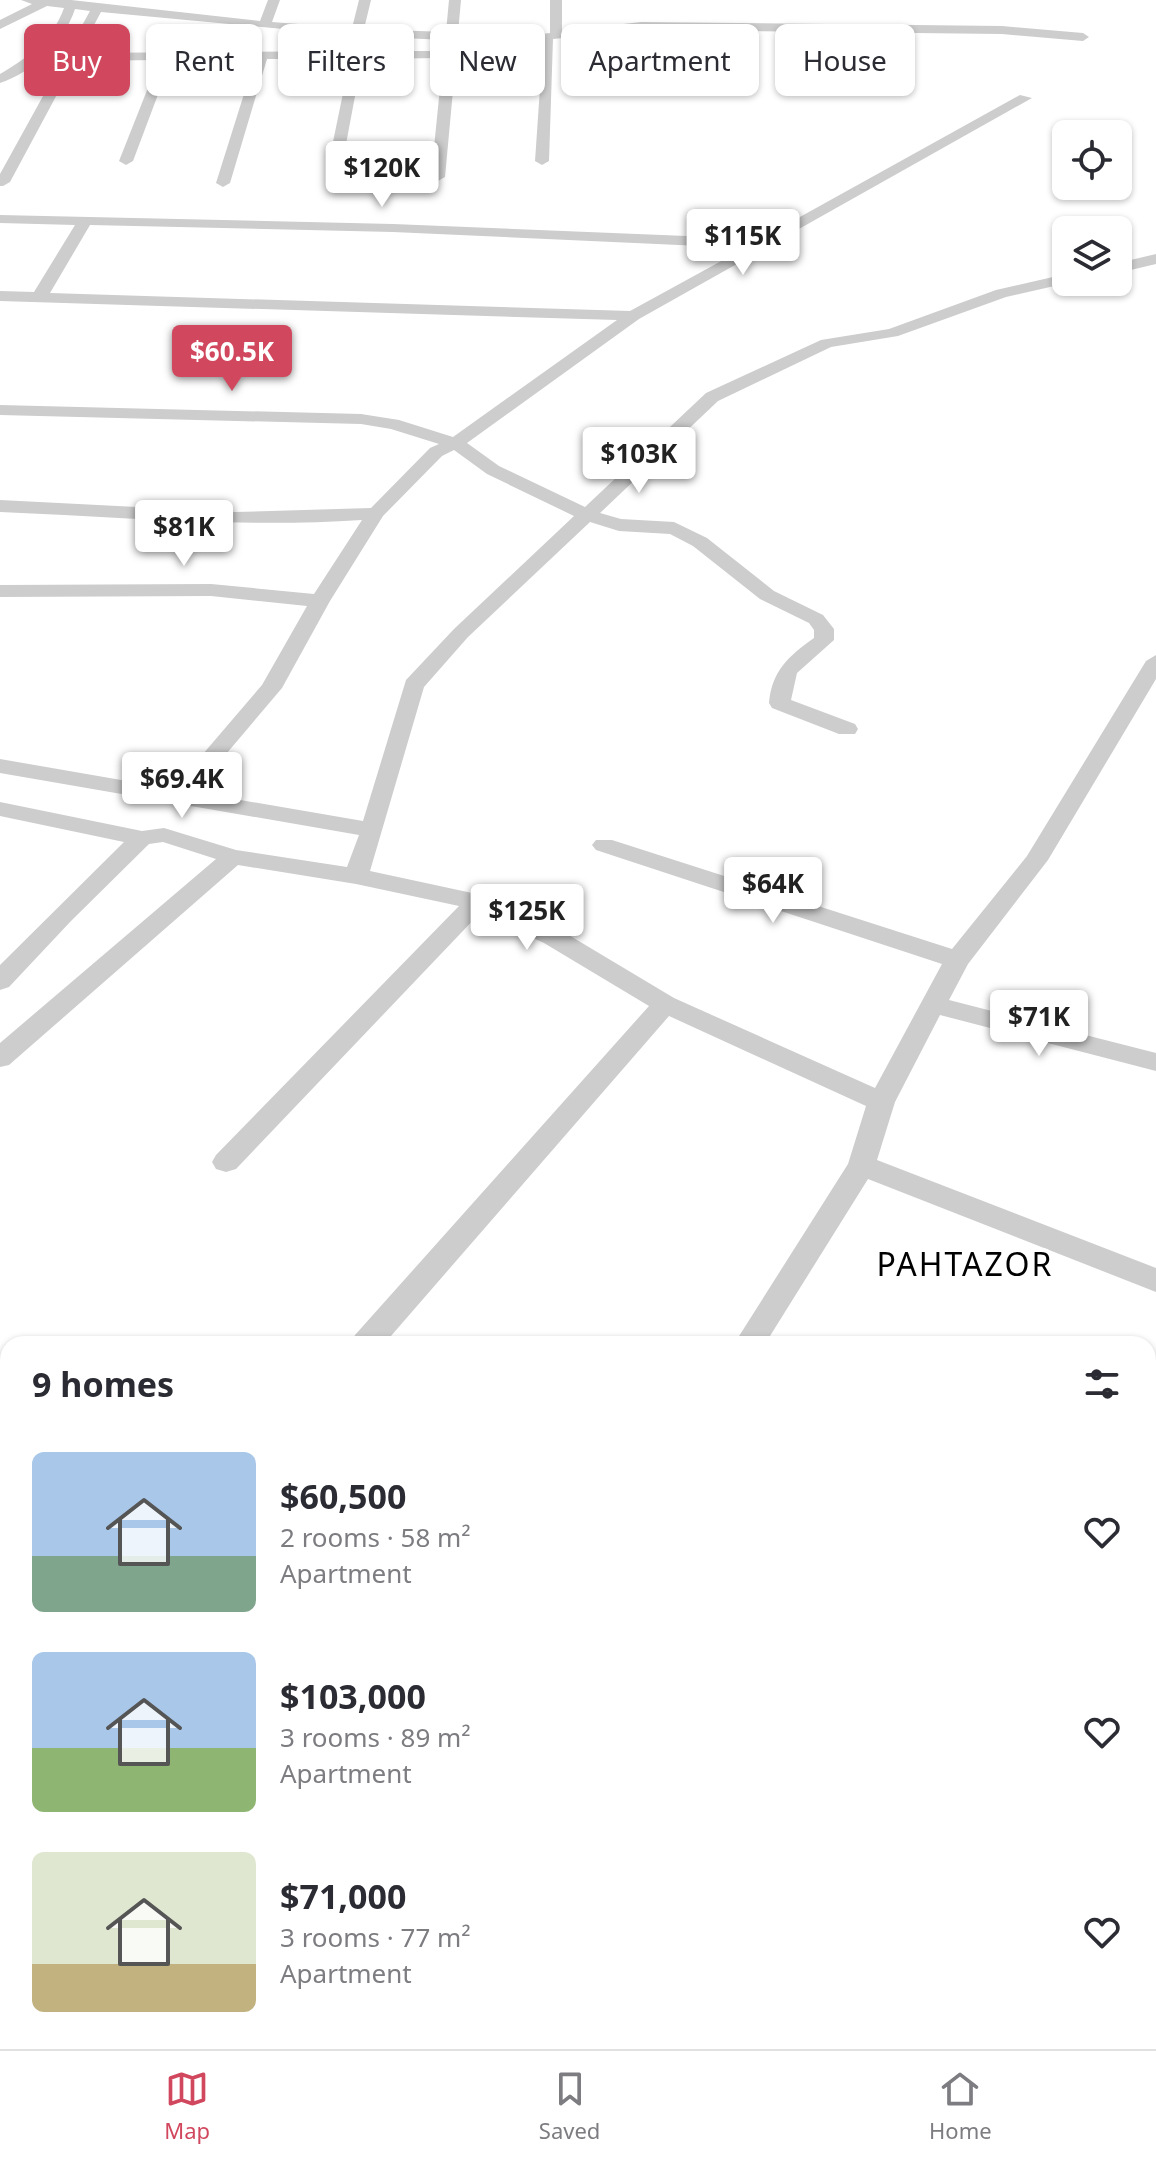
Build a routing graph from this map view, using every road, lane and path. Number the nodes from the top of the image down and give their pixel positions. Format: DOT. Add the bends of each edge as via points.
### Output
graph roads {
  1 [pos="27,0"];
  2 [pos="189,0"];
  3 [pos="274,0"];
  4 [pos="365,0"];
  5 [pos="455,0"];
  6 [pos="556,0"];
  7 [pos="45,2"];
  8 [pos="71,4"];
  9 [pos="96,5"];
  10 [pos="179,18"];
  11 [pos="87,24"];
  12 [pos="361,24"];
  13 [pos="453,24"];
  14 [pos="0,25"];
  15 [pos="265,25"];
  16 [pos="278,26"];
  17 [pos="556,35"];
  18 [pos="545,37"];
  19 [pos="1083,37"];
  20 [pos="262,56"];
  21 [pos="278,56"];
  22 [pos="0,79"];
  23 [pos="47,96"];
  24 [pos="151,96"];
  25 [pos="250,96"];
  26 [pos="348,96"];
  27 [pos="445,96"];
  28 [pos="541,96"];
  29 [pos="1025,98"];
  30 [pos="126,161"];
  31 [pos="542,161"];
  32 [pos="5,166"];
  33 [pos="333,176"];
  34 [pos="438,177"];
  35 [pos="3,182"];
  36 [pos="223,183"];
  37 [pos="0,219"];
  38 [pos="85,221"];
  39 [pos="763,244"];
  40 [pos="1156,259"];
  41 [pos="1132,265"];
  42 [pos="1052,282"];
  43 [pos="0,296"];
  44 [pos="39,298"];
  45 [pos="633,316"];
  46 [pos="0,410"];
  47 [pos="455,443"];
  48 [pos="0,506"];
  49 [pos="376,513"];
  50 [pos="587,515"];
  51 [pos="0,591"];
  52 [pos="320,601"];
  53 [pos="1156,661"];
  54 [pos="847,729"];
  55 [pos="0,766"];
  56 [pos="187,797"];
  57 [pos="0,809"];
  58 [pos="372,830"];
  59 [pos="153,836"];
  60 [pos="604,845"];
  61 [pos="233,857"];
  62 [pos="356,876"];
  63 [pos="477,902"];
  64 [pos="957,960"];
  65 [pos="0,981"];
  66 [pos="665,1004"];
  67 [pos="934,1005"];
  68 [pos="0,1058"];
  69 [pos="1156,1062"];
  70 [pos="881,1102"];
  71 [pos="226,1162"];
  72 [pos="862,1165"];
  73 [pos="1156,1280"];
  74 [pos="373,1336"];
  75 [pos="754,1336"];
  1 -- 7 [label="street"];
  2 -- 10 [label="street"];
  3 -- 15 [label="street"];
  4 -- 12 [label="street"];
  5 -- 13 [label="street"];
  6 -- 17 [label="street"];
  7 -- 8 [label="street"];
  7 -- 14 [label="street"];
  8 -- 9 [label="street"];
  8 -- 22 [label="street" via="43,51"];
  9 -- 10 [label="street"];
  9 -- 11 [label="street"];
  10 -- 15 [label="street"];
  15 -- 16 [label="street"];
  17 -- 18 [label="street"];
  17 -- 19 [label="street" via="641,26 1002,30"];
  20 -- 21 [label="street"];
  23 -- 32 [label="street"];
  24 -- 30 [label="street"];
  25 -- 36 [label="street"];
  26 -- 33 [label="street"];
  27 -- 34 [label="street"];
  28 -- 31 [label="street"];
  29 -- 39 [label="street"];
  32 -- 35 [label="street"];
  37 -- 38 [label="street"];
  38 -- 39 [label="street"];
  38 -- 44 [label="street"];
  39 -- 45 [label="street"];
  40 -- 41 [label="street"];
  42 -- 50 [label="street" via="1002,293 892,333 827,343 712,397"];
  43 -- 44 [label="street"];
  44 -- 45 [label="street"];
  45 -- 47 [label="street"];
  46 -- 47 [label="street" via="361,419"];
  47 -- 49 [label="street" via="436,452"];
  47 -- 50 [label="street" via="493,470"];
  48 -- 49 [label="street" via="216,518 319,519"];
  49 -- 52 [label="street"];
  50 -- 54 [label="street" via="619,525 674,528 767,595 816,619 824,640 787,669 780,703"];
  50 -- 58 [label="street" via="461,633 414,685"];
  51 -- 52 [label="street" via="211,590"];
  52 -- 56 [label="street" via="271,688"];
  53 -- 64 [label="street" via="1036,860"];
  55 -- 56 [label="street"];
  56 -- 58 [label="street"];
  56 -- 59 [label="street"];
  57 -- 59 [label="street"];
  58 -- 62 [label="street"];
  59 -- 61 [label="street"];
  59 -- 65 [label="street" via="62,915"];
  60 -- 64 [label="street"];
  61 -- 62 [label="street"];
  61 -- 68 [label="street"];
  62 -- 63 [label="street"];
  63 -- 66 [label="street" via="553,937"];
  63 -- 71 [label="street"];
  64 -- 67 [label="street"];
  66 -- 70 [label="street"];
  66 -- 74 [label="street"];
  67 -- 69 [label="street"];
  67 -- 70 [label="street"];
  70 -- 72 [label="street"];
  72 -- 73 [label="street"];
  72 -- 75 [label="street"];
}
